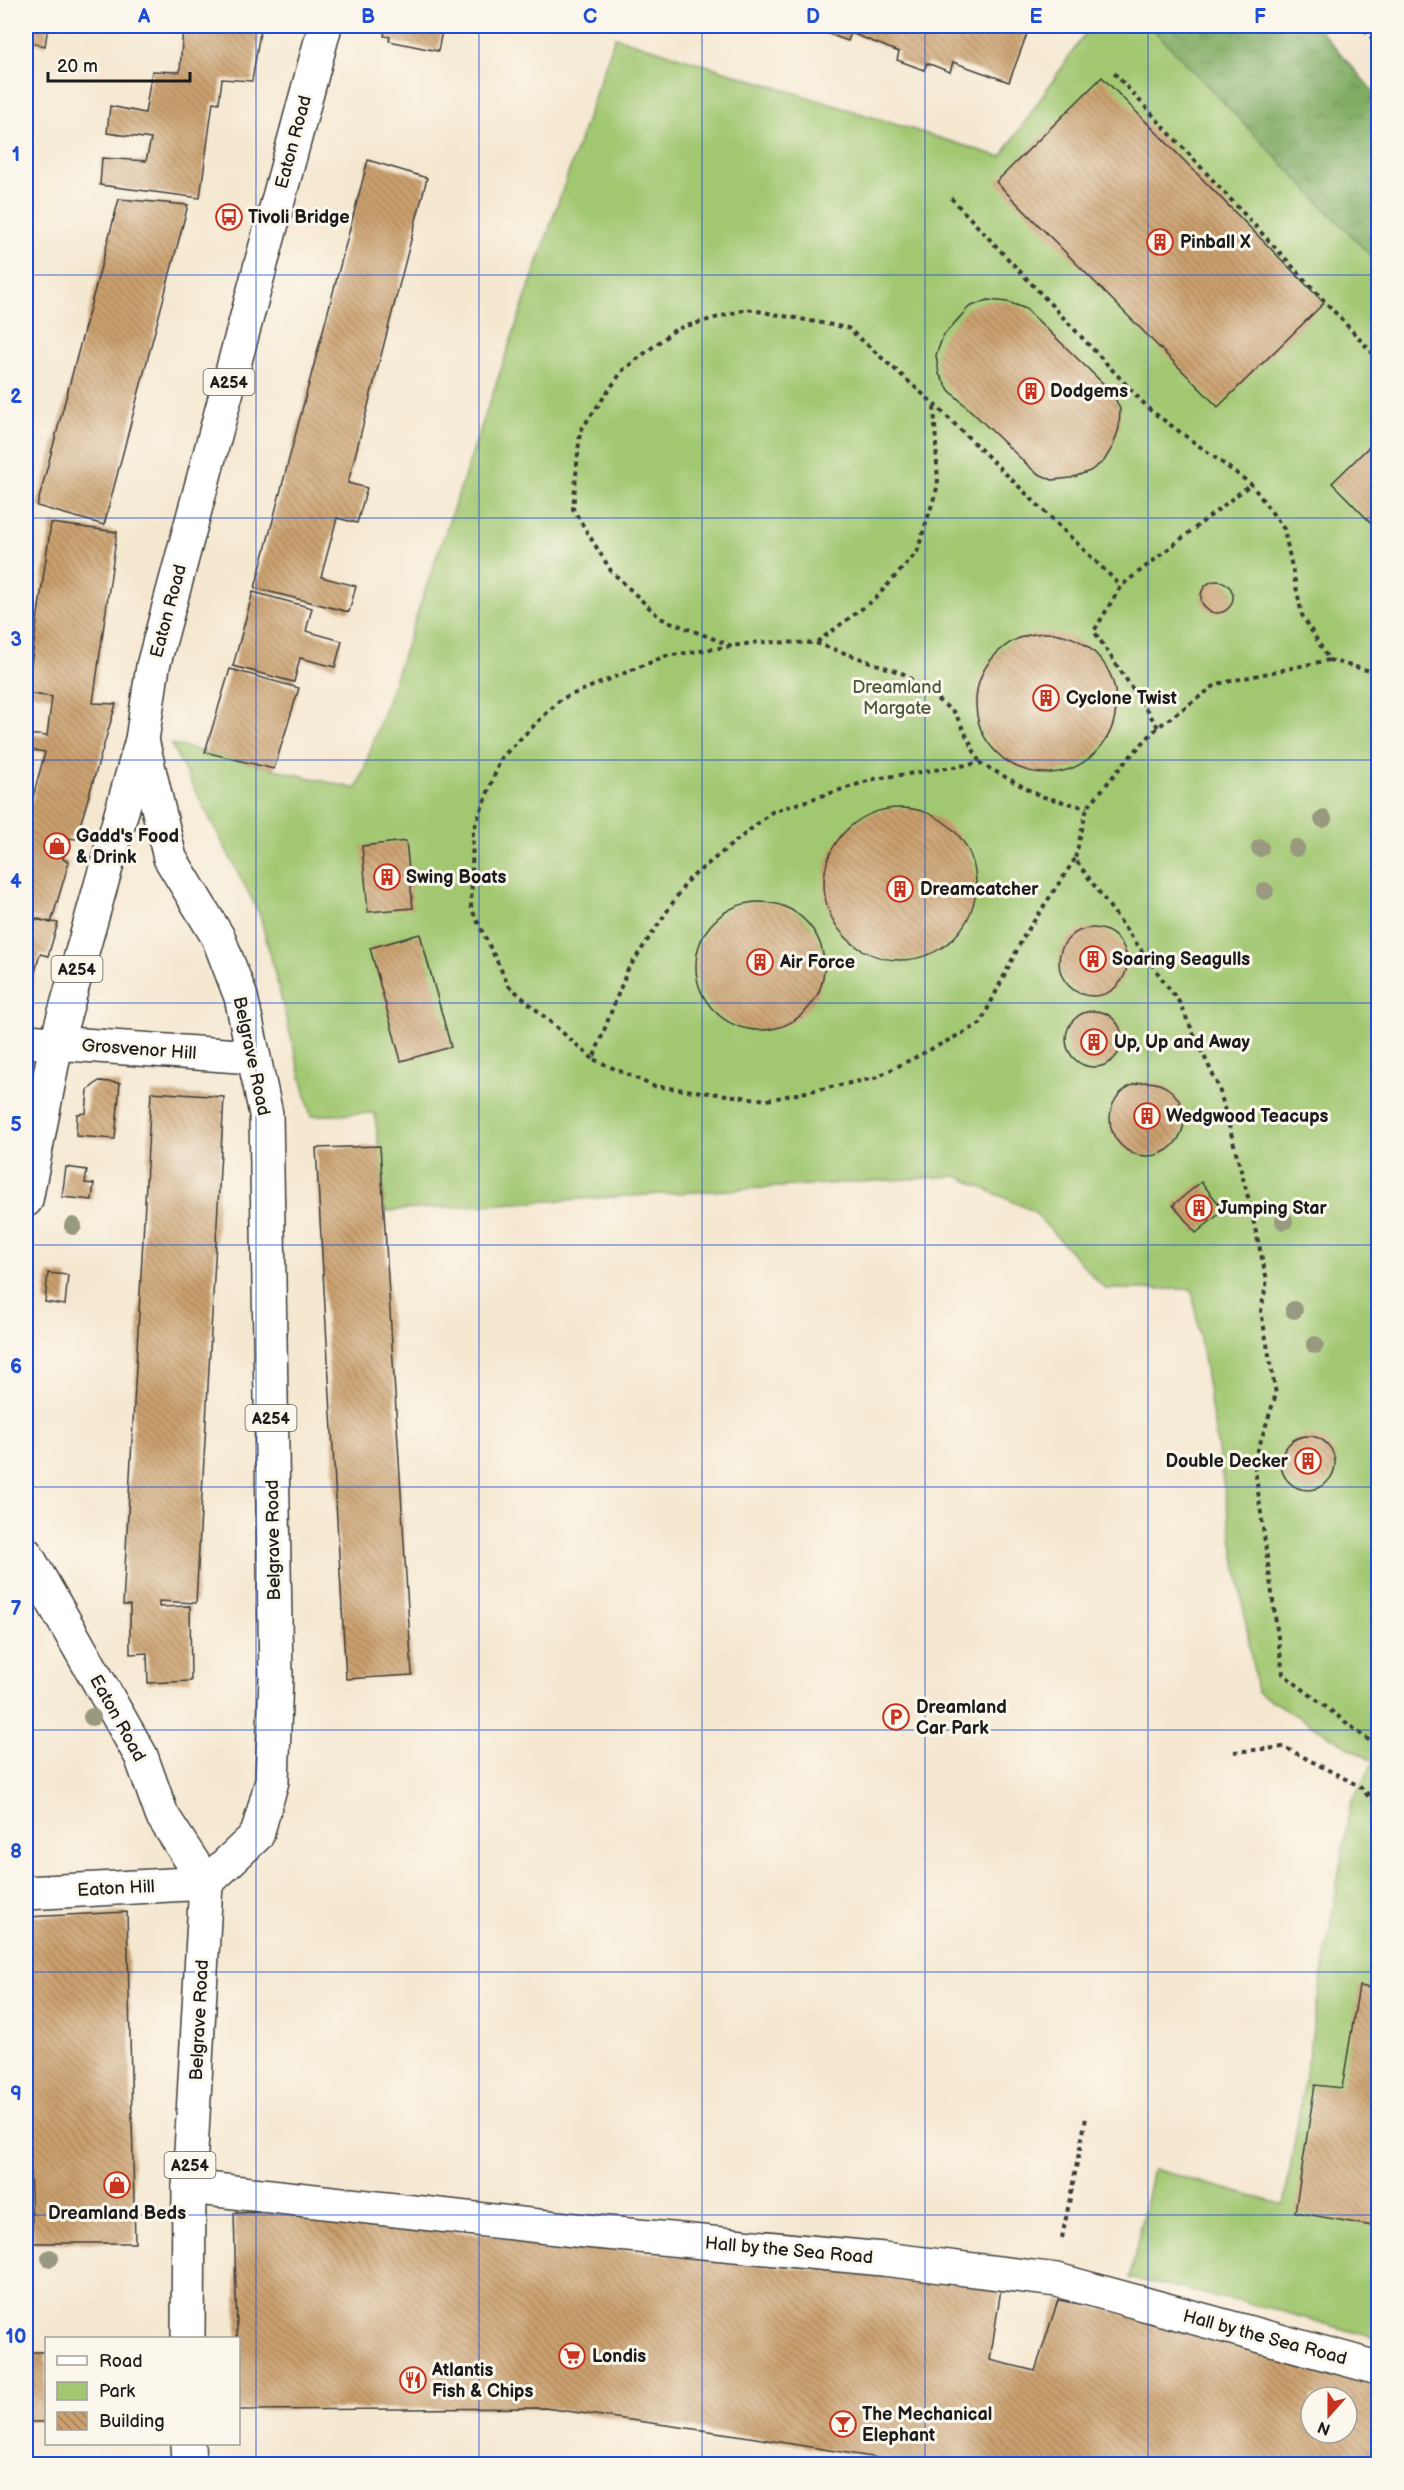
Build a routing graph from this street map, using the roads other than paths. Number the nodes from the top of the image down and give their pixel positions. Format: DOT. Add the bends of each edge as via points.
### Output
graph roads {
  1 [pos="325,26"];
  2 [pos="142,740"];
  3 [pos="41,1042"];
  4 [pos="253,1057"];
  5 [pos="26,1200"];
  6 [pos="26,1554"];
  7 [pos="206,1883"];
  8 [pos="26,1893"];
  9 [pos="189,2187"];
  10 [pos="188,2337"];
  11 [pos="1378,2368"];
  12 [pos="189,2445"];
  13 [pos="189,2464"];
  1 -- 2 [label="main road, Eaton Road / A254" via="153,666"];
  2 -- 3 [label="main road, Eaton Road / A254"];
  2 -- 4 [label="main road, Belgrave Road / A254" via="170,858 218,937 241,997"];
  3 -- 4 [label="main road, Grosvenor Hill"];
  3 -- 5 [label="main road, Eaton Road / A254"];
  4 -- 7 [label="main road, Belgrave Road / A254" via="266,1114 276,1677 272,1781 257,1835"];
  6 -- 7 [label="main road, Eaton Road" via="141,1756 162,1815"];
  7 -- 8 [label="main road, Eaton Hill"];
  7 -- 9 [label="main road, Belgrave Road / A254"];
  9 -- 10 [label="main road, Belgrave Road / A254"];
  9 -- 11 [label="main road, Hall by the Sea Road" via="1057,2280"];
  12 -- 13 [label="main road"];
}
